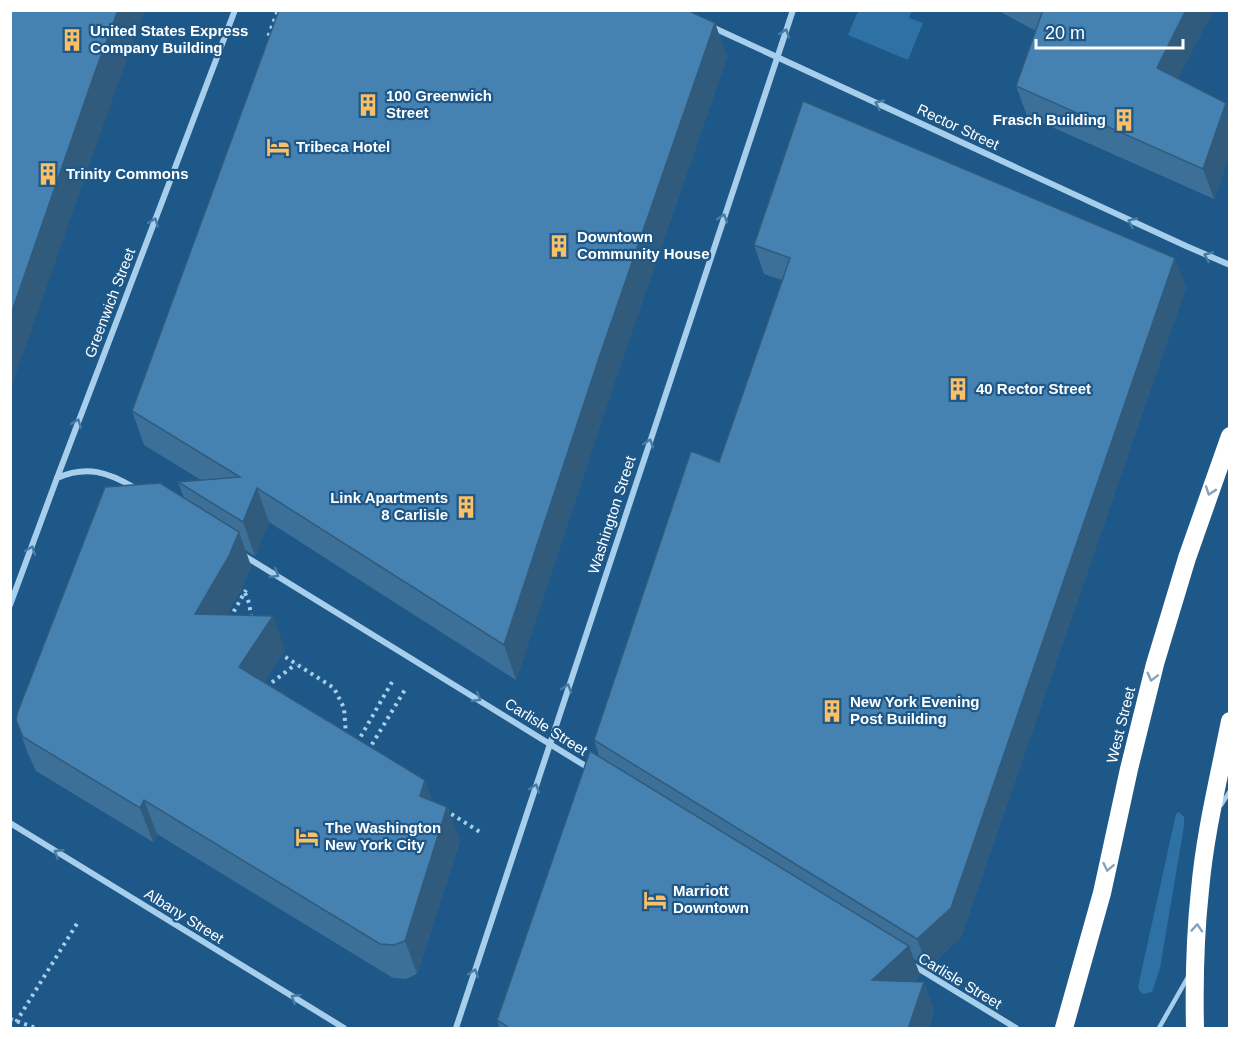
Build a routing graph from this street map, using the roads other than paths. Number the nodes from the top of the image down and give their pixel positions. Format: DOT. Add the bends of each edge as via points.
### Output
graph roads {
  1 [pos="235,10"];
  2 [pos="793,10"];
  3 [pos="707,25"];
  4 [pos="777,56"];
  5 [pos="1230,265"];
  6 [pos="1230,436"];
  7 [pos="57,478"];
  8 [pos="145,495"];
  9 [pos="236,550"];
  10 [pos="10,604"];
  11 [pos="1230,721"];
  12 [pos="549,744"];
  13 [pos="595,772"];
  14 [pos="1230,791"];
  15 [pos="10,823"];
  16 [pos="1208,835"];
  17 [pos="906,961"];
  18 [pos="1194,967"];
  19 [pos="344,1029"];
  20 [pos="456,1029"];
  21 [pos="1016,1029"];
  22 [pos="1064,1029"];
  23 [pos="1159,1029"];
  24 [pos="1196,1029"];
  7 -- 1 [label="street, Greenwich Street, one-way"];
  4 -- 2 [label="street, Washington Street, one-way"];
  3 -- 4 [label="street, Rector Street"];
  5 -- 4 [label="street, Rector Street, one-way"];
  12 -- 4 [label="street, Washington Street, one-way"];
  6 -- 22 [label="highway, West Street, one-way" via="1155,664 1102,893"];
  7 -- 8 [label="street" via="69,473 101,472"];
  10 -- 7 [label="street, Greenwich Street, one-way"];
  9 -- 12 [label="street, Carlisle Street, one-way"];
  11 -- 16 [label="highway"];
  12 -- 13 [label="street, Carlisle Street"];
  20 -- 12 [label="street, Washington Street, one-way"];
  14 -- 16 [label="lane"];
  19 -- 15 [label="street, Albany Street, one-way"];
  18 -- 16 [label="highway, one-way"];
  17 -- 21 [label="street, Carlisle Street"];
  18 -- 23 [label="lane"];
  18 -- 24 [label="highway"];
}
